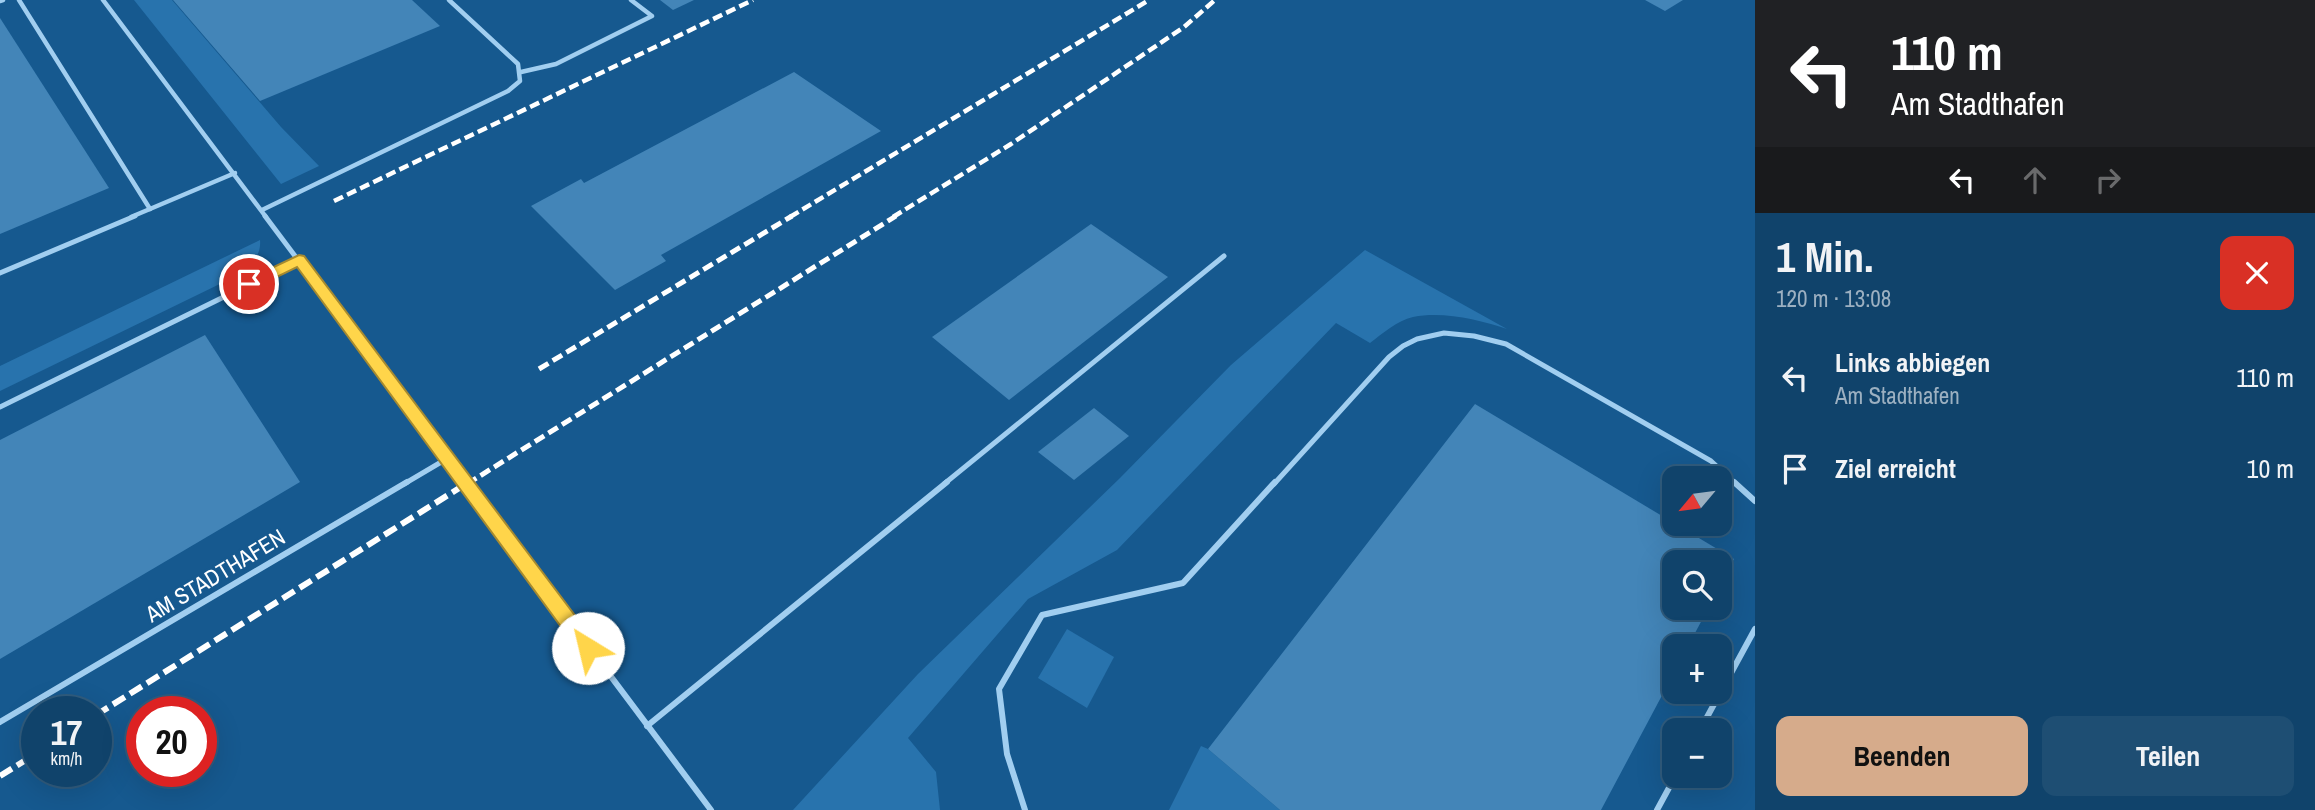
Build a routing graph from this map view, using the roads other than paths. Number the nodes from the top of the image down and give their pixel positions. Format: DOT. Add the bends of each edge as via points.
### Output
graph roads {
  1 [pos="19,0"];
  2 [pos="103,0"];
  3 [pos="449,0"];
  4 [pos="631,0"];
  5 [pos="521,72"];
  6 [pos="234,173"];
  7 [pos="150,209"];
  8 [pos="262,210"];
  9 [pos="1224,256"];
  10 [pos="299,260"];
  11 [pos="0,273"];
  12 [pos="0,407"];
  13 [pos="448,458"];
  14 [pos="1755,500"];
  15 [pos="1755,629"];
  16 [pos="1707,718"];
  17 [pos="0,722"];
  18 [pos="647,726"];
  19 [pos="1669,788"];
  20 [pos="711,810"];
  21 [pos="1026,810"];
  22 [pos="1657,810"];
  1 -- 7 [label="lane"];
  2 -- 6 [label="lane"];
  3 -- 5 [label="lane" via="518,64"];
  4 -- 5 [label="lane" via="652,16 556,64"];
  5 -- 8 [label="lane" via="520,81 509,91"];
  6 -- 7 [label="lane"];
  6 -- 8 [label="lane"];
  7 -- 11 [label="lane"];
  8 -- 10 [label="lane"];
  9 -- 18 [label="lane"];
  10 -- 12 [label="lane"];
  10 -- 13 [label="lane"];
  13 -- 17 [label="lane, AM STADTHAFEN"];
  13 -- 18 [label="lane"];
  14 -- 21 [label="lane" via="1711,461 1506,344 1471,334 1440,332 1416,338 1389,357 1183,583 1042,615 999,689 1007,754"];
  15 -- 16 [label="lane"];
  18 -- 20 [label="lane"];
  19 -- 22 [label="lane"];
}
